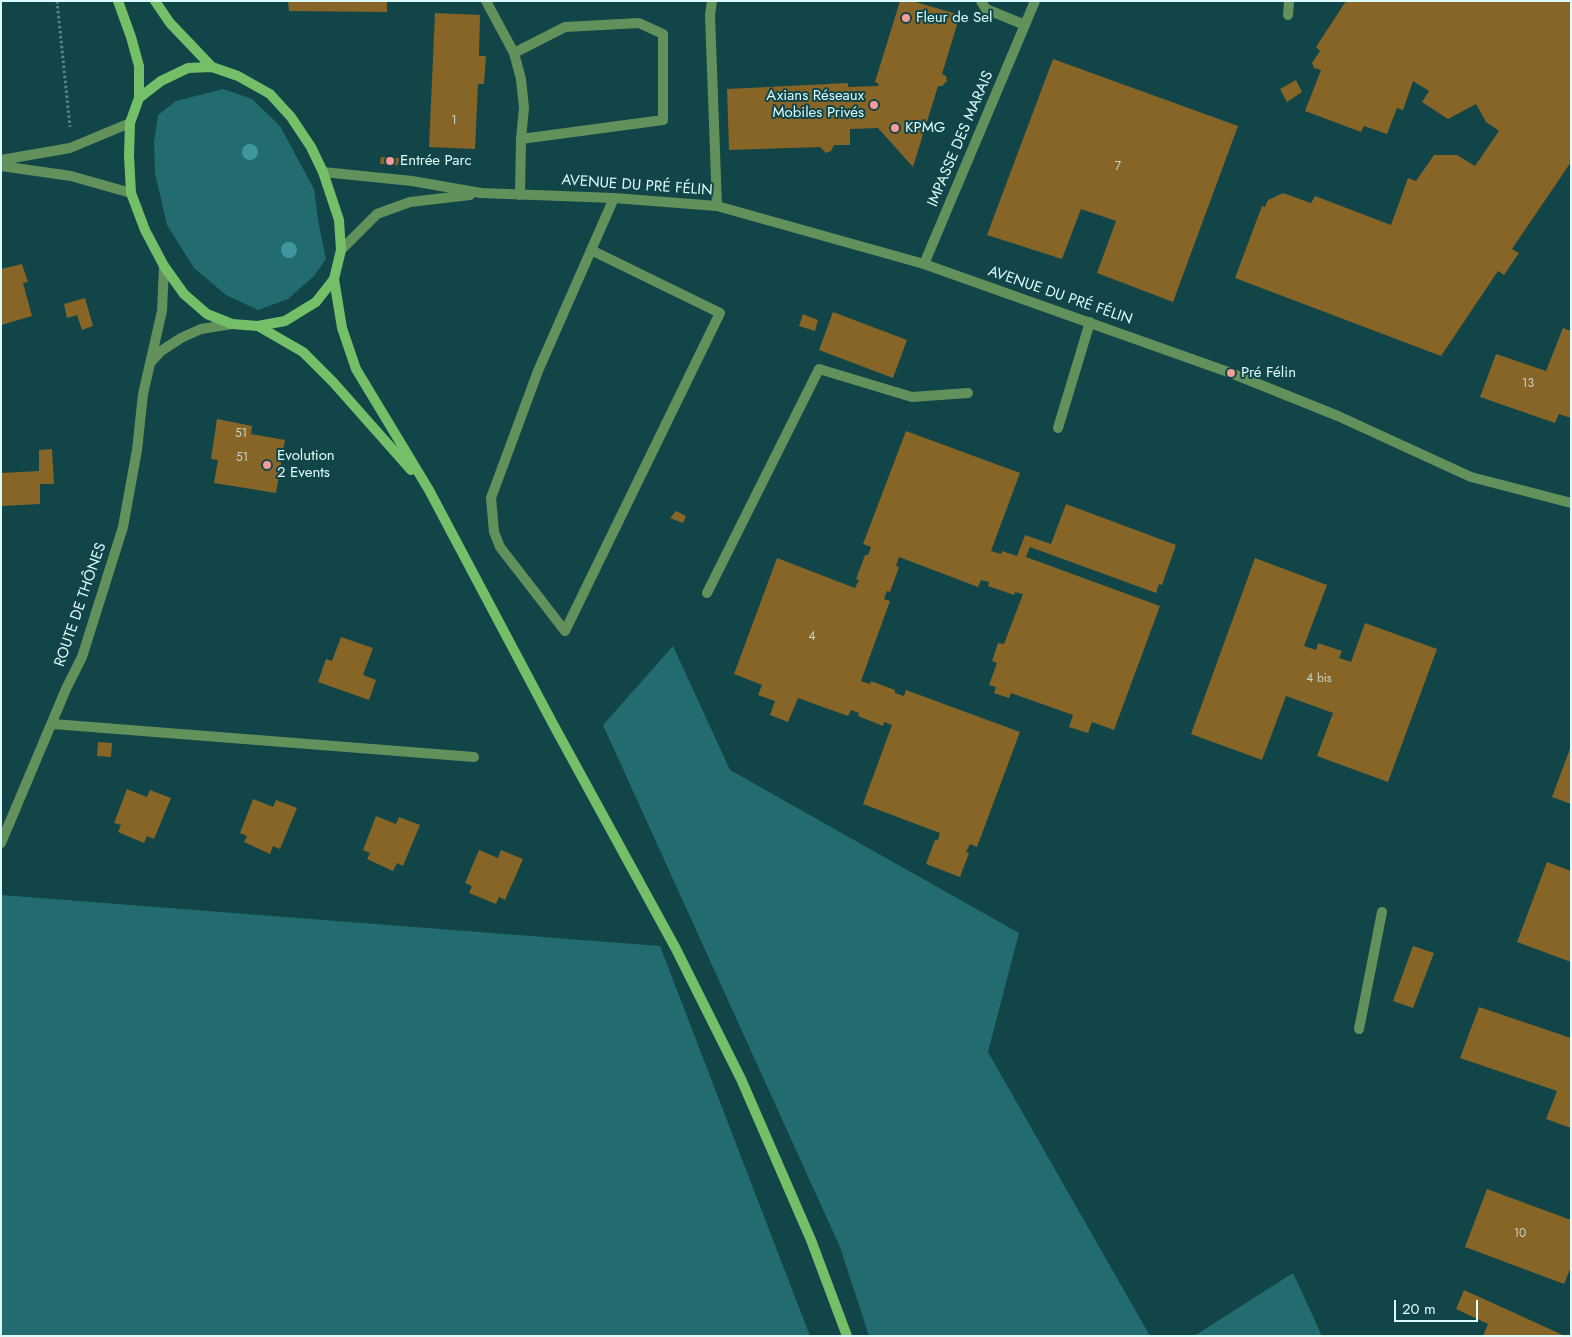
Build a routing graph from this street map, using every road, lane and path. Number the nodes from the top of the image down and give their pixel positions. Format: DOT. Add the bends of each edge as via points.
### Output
graph roads {
  1 [pos="57,1"];
  2 [pos="118,1"];
  3 [pos="155,1"];
  4 [pos="486,1"];
  5 [pos="712,1"];
  6 [pos="981,1"];
  7 [pos="1035,1"];
  8 [pos="1289,1"];
  9 [pos="1288,15"];
  10 [pos="1025,25"];
  11 [pos="514,53"];
  12 [pos="212,67"];
  13 [pos="139,98"];
  14 [pos="130,123"];
  15 [pos="69,135"];
  16 [pos="521,139"];
  17 [pos="1,160"];
  18 [pos="1,166"];
  19 [pos="323,172"];
  20 [pos="481,193"];
  21 [pos="131,194"];
  22 [pos="520,195"];
  23 [pos="614,198"];
  24 [pos="717,206"];
  25 [pos="341,250"];
  26 [pos="592,250"];
  27 [pos="924,264"];
  28 [pos="164,266"];
  29 [pos="334,279"];
  30 [pos="1090,322"];
  31 [pos="232,324"];
  32 [pos="258,326"];
  33 [pos="149,364"];
  34 [pos="968,393"];
  35 [pos="1058,428"];
  36 [pos="429,490"];
  37 [pos="1571,503"];
  38 [pos="708,593"];
  39 [pos="53,724"];
  40 [pos="474,757"];
  41 [pos="1,843"];
  42 [pos="1382,912"];
  43 [pos="1359,1028"];
  44 [pos="847,1336"];
  1 -- 15 [label="path"];
  2 -- 13 [label="main road" via="139,66"];
  3 -- 12 [label="main road" via="170,23"];
  4 -- 11 [label="street"];
  5 -- 24 [label="street"];
  6 -- 10 [label="street" via="986,9"];
  7 -- 10 [label="street, IMPASSE DES MARAIS"];
  8 -- 9 [label="street"];
  10 -- 27 [label="street, IMPASSE DES MARAIS"];
  11 -- 16 [label="street" via="524,108"];
  11 -- 16 [label="street" via="565,27 639,23 663,34 663,120"];
  12 -- 13 [label="main road" via="188,68 161,81"];
  12 -- 19 [label="main road" via="238,76 270,94 291,117"];
  13 -- 14 [label="main road"];
  14 -- 17 [label="street" via="70,148"];
  14 -- 21 [label="main road"];
  16 -- 22 [label="street"];
  18 -- 21 [label="street" via="71,176"];
  19 -- 20 [label="street, AVENUE DU PRÉ FÉLIN" via="412,181"];
  19 -- 25 [label="main road" via="339,220"];
  20 -- 22 [label="street, AVENUE DU PRÉ FÉLIN"];
  20 -- 25 [label="street, AVENUE DU PRÉ FÉLIN" via="410,202 377,214"];
  21 -- 28 [label="main road"];
  22 -- 23 [label="street, AVENUE DU PRÉ FÉLIN"];
  23 -- 24 [label="street, AVENUE DU PRÉ FÉLIN"];
  23 -- 26 [label="street"];
  24 -- 27 [label="street, AVENUE DU PRÉ FÉLIN"];
  25 -- 29 [label="main road"];
  26 -- 26 [label="street" via="538,371 492,498 494,532 500,547 565,631 720,313"];
  27 -- 30 [label="street, AVENUE DU PRÉ FÉLIN"];
  28 -- 31 [label="main road" via="184,294 207,314"];
  28 -- 33 [label="street, ROUTE DE THÔNES" via="162,311"];
  29 -- 32 [label="main road" via="316,302 285,321"];
  29 -- 36 [label="main road" via="342,328 356,368"];
  30 -- 35 [label="street"];
  30 -- 37 [label="street, AVENUE DU PRÉ FÉLIN" via="1338,416 1471,477"];
  31 -- 32 [label="main road"];
  31 -- 33 [label="street" via="201,329 181,338 161,350"];
  32 -- 36 [label="main road" via="302,352"];
  33 -- 39 [label="street, ROUTE DE THÔNES" via="123,527 82,657"];
  34 -- 38 [label="street" via="912,397 819,369"];
  36 -- 44 [label="main road" via="676,949 741,1079 811,1240"];
  39 -- 40 [label="street"];
  39 -- 41 [label="street, ROUTE DE THÔNES"];
  42 -- 43 [label="street"];
}
